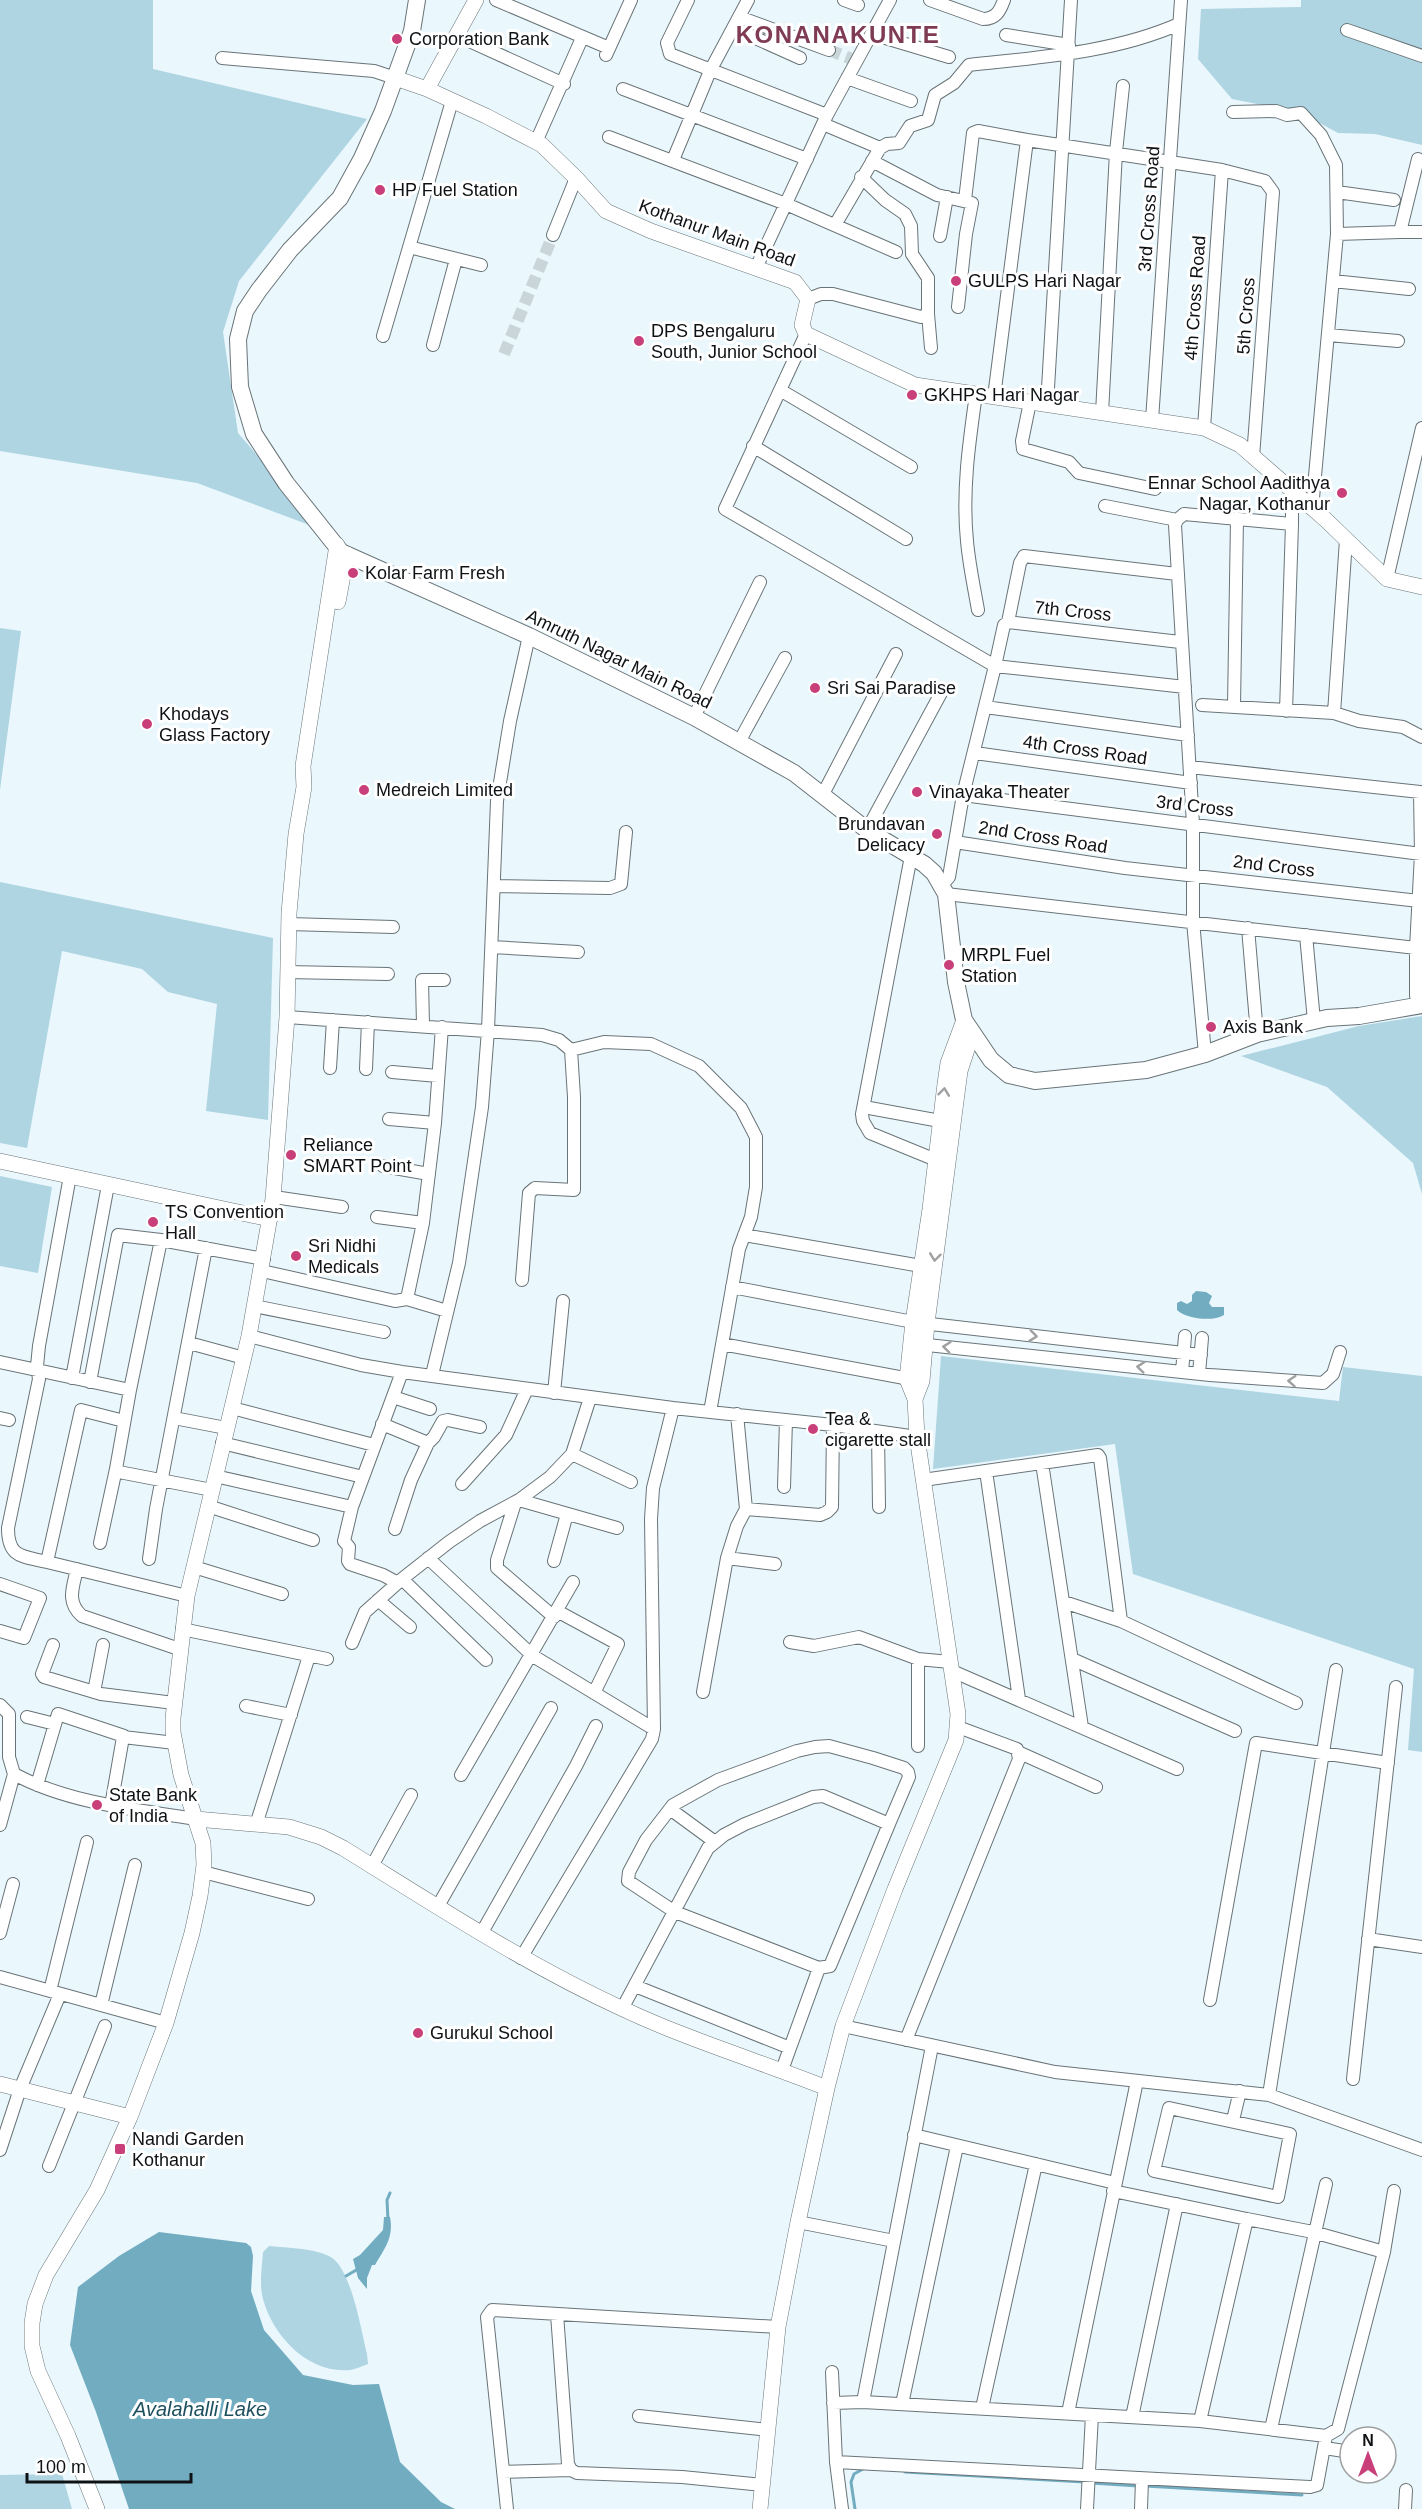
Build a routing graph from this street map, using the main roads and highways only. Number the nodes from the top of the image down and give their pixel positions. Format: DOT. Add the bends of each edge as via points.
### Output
graph roads {
  1 [pos="417,0"];
  2 [pos="1420,999"];
  1 -- 2 [label="main road, Amruth Nagar Main Road" via="412,31 362,158 340,198 290,250 259,290 245,311 238,339 240,387 254,434 286,483 342,550 529,636 740,742 794,773 867,830 934,873 944,889 956,982 968,1027 991,1060 1009,1075 1035,1082 1146,1070 1357,1006"];
}
